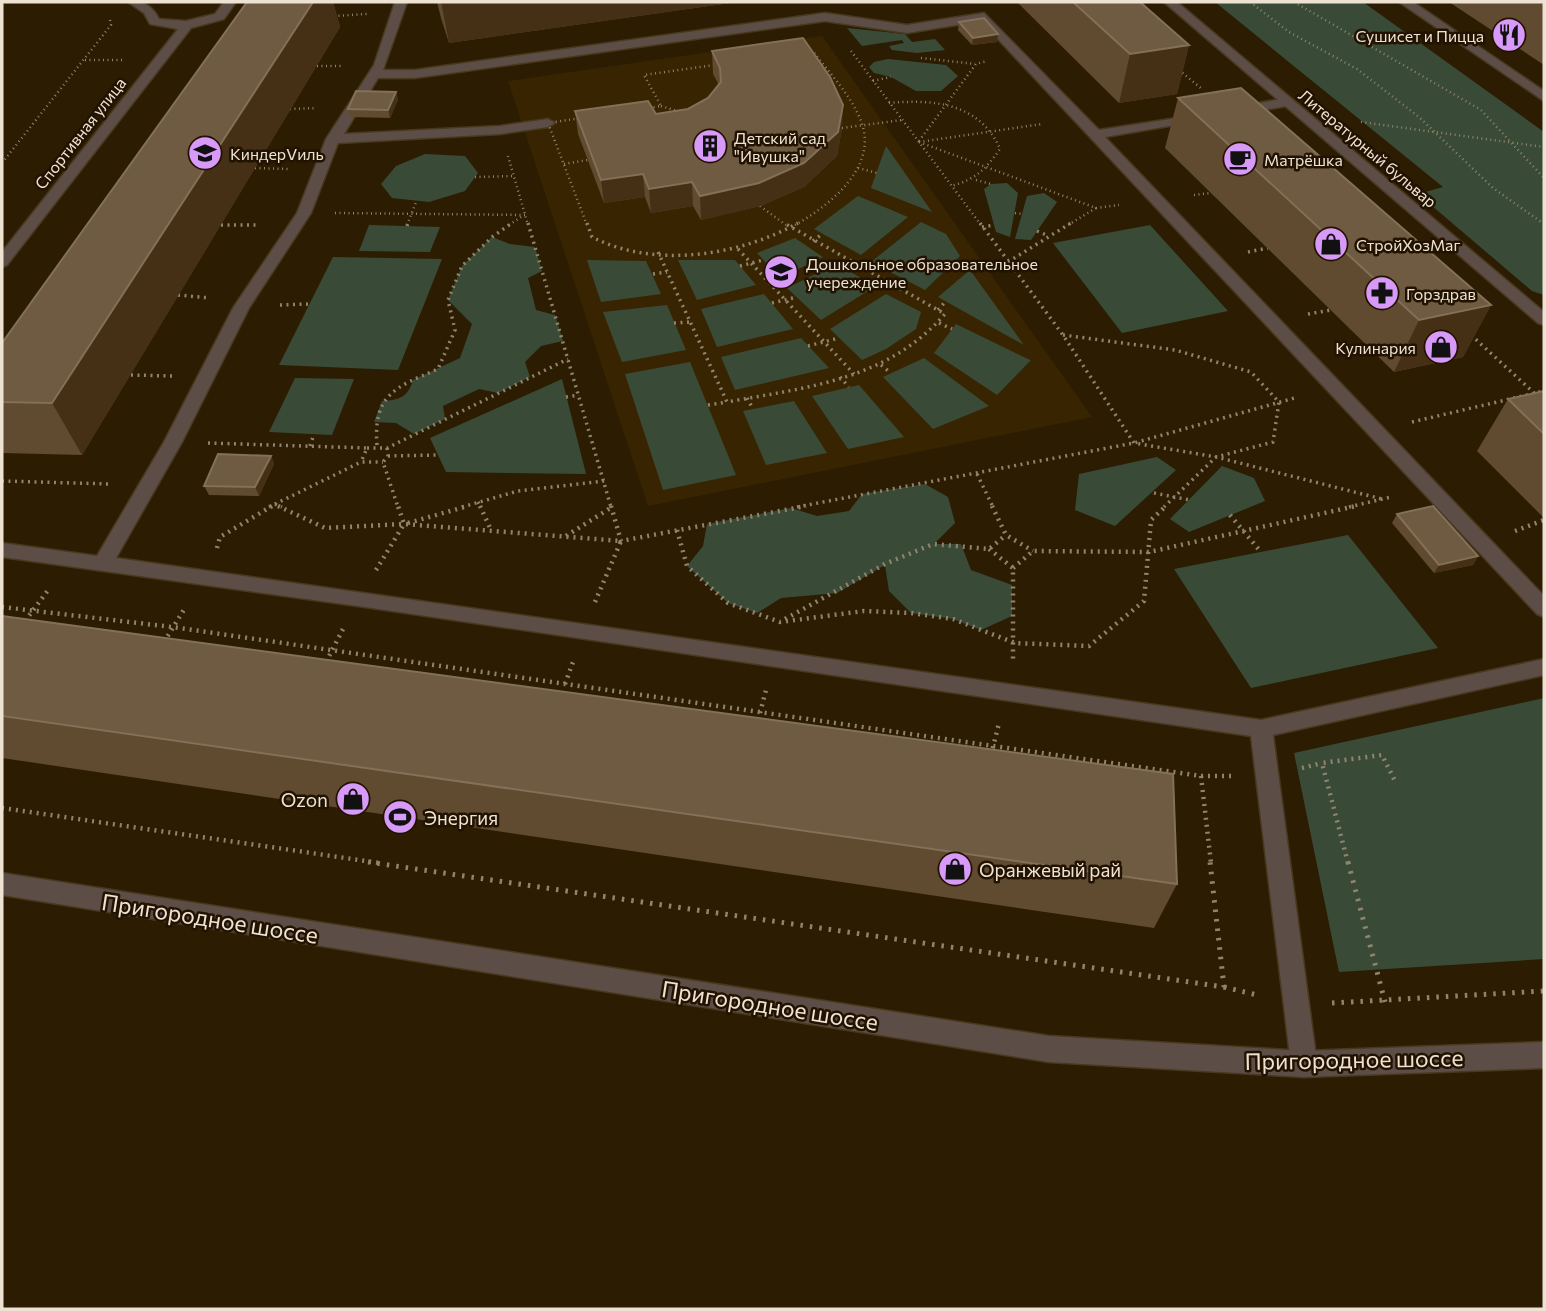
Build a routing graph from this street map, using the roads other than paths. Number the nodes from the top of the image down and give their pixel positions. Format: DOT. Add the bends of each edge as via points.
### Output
graph roads {
  1 [pos="134,2"];
  2 [pos="245,2"];
  3 [pos="401,2"];
  4 [pos="1170,2"];
  5 [pos="1405,2"];
  6 [pos="229,5"];
  7 [pos="154,6"];
  8 [pos="186,26"];
  9 [pos="759,26"];
  10 [pos="771,43"];
  11 [pos="373,74"];
  12 [pos="1544,97"];
  13 [pos="1287,102"];
  14 [pos="548,123"];
  15 [pos="1093,135"];
  16 [pos="333,139"];
  17 [pos="2,262"];
  18 [pos="1544,320"];
  19 [pos="2,550"];
  20 [pos="102,565"];
  21 [pos="1544,609"];
  22 [pos="1544,667"];
  23 [pos="1261,729"];
  24 [pos="2,884"];
  25 [pos="1544,1055"];
  26 [pos="1304,1064"];
  1 -- 7 [label="street"];
  2 -- 6 [label="street"];
  3 -- 11 [label="street"];
  4 -- 13 [label="street, Литературный бульвар"];
  5 -- 12 [label="street"];
  6 -- 8 [label="street" via="213,19"];
  7 -- 8 [label="street" via="150,18 160,24"];
  8 -- 17 [label="street, Спортивная улица"];
  9 -- 10 [label="street"];
  9 -- 11 [label="street" via="415,75"];
  9 -- 15 [label="street" via="825,17 907,29 984,17"];
  11 -- 16 [label="street"];
  13 -- 15 [label="street"];
  13 -- 18 [label="street, Литературный бульвар"];
  14 -- 16 [label="street"];
  15 -- 21 [label="street"];
  16 -- 20 [label="street" via="304,214 241,308 173,442"];
  19 -- 20 [label="street"];
  20 -- 23 [label="street"];
  22 -- 23 [label="street"];
  23 -- 26 [label="street"];
  24 -- 26 [label="street, Пригородное шоссе" via="1049,1049"];
  25 -- 26 [label="street, Пригородное шоссе"];
}
